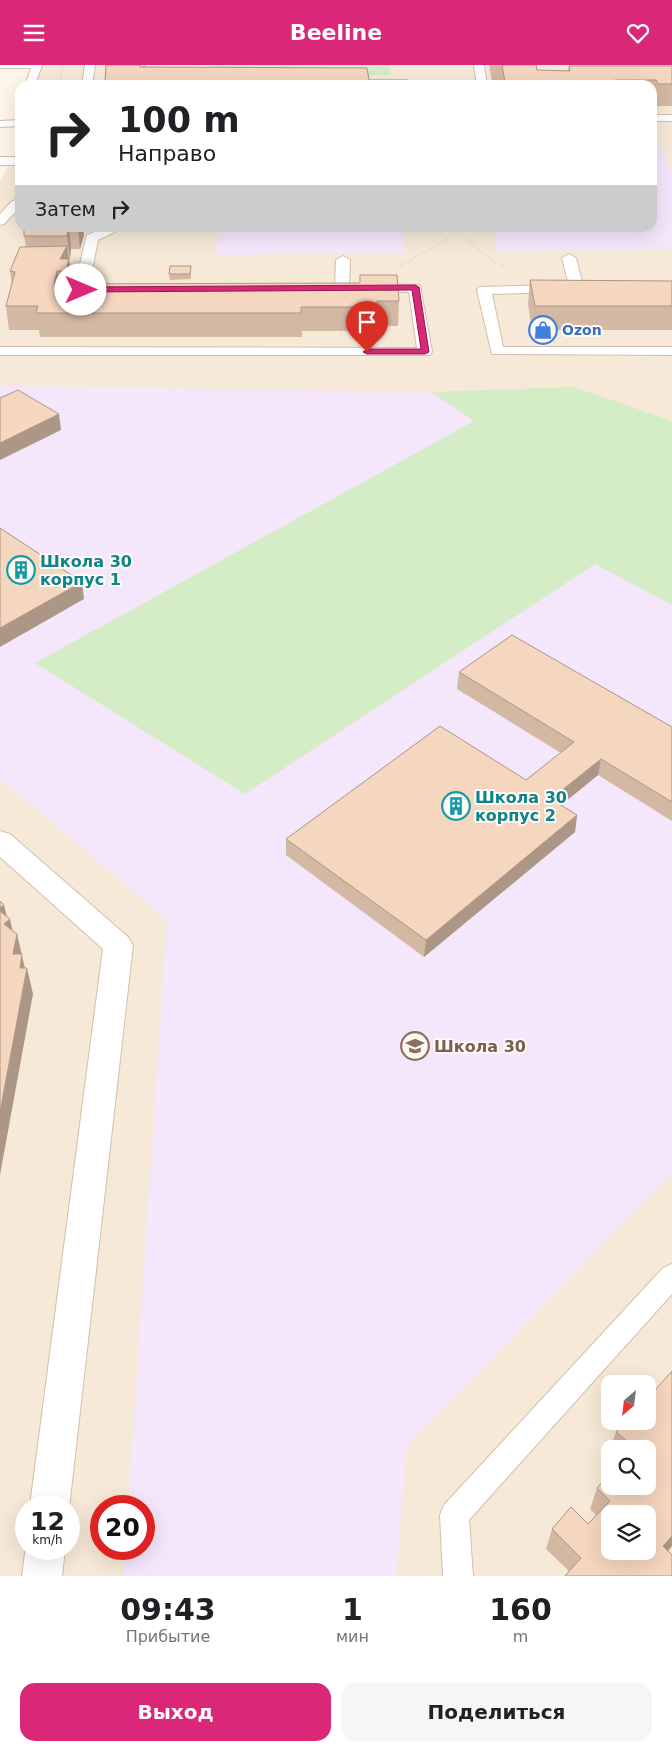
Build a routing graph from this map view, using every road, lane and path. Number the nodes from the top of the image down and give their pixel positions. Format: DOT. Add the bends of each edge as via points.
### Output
graph roads {
  1 [pos="0,65"];
  2 [pos="37,65"];
  3 [pos="63,65"];
  4 [pos="90,65"];
  5 [pos="479,65"];
  6 [pos="32,80"];
  7 [pos="60,80"];
  8 [pos="87,80"];
  9 [pos="481,80"];
  10 [pos="657,118"];
  11 [pos="672,118"];
  12 [pos="15,123"];
  13 [pos="0,124"];
  14 [pos="0,161"];
  15 [pos="15,161"];
  16 [pos="15,205"];
  17 [pos="0,221"];
  18 [pos="107,232"];
  19 [pos="465,237"];
  20 [pos="448,239"];
  21 [pos="568,258"];
  22 [pos="343,260"];
  23 [pos="360,288"];
  24 [pos="110,289"];
  25 [pos="543,289"];
  26 [pos="0,351"];
  27 [pos="672,351"];
  28 [pos="0,841"];
  29 [pos="672,1276"];
  30 [pos="51,1495"];
  31 [pos="44,1560"];
  32 [pos="42,1576"];
  33 [pos="458,1576"];
  1 -- 2 [label="lane"];
  2 -- 6 [label="lane"];
  3 -- 7 [label="path"];
  4 -- 8 [label="lane"];
  5 -- 9 [label="lane"];
  10 -- 11 [label="lane"];
  12 -- 13 [label="lane"];
  14 -- 15 [label="lane"];
  16 -- 17 [label="lane"];
  18 -- 24 [label="lane" via="92,238 81,290"];
  19 -- 25 [label="path" via="490,259"];
  20 -- 23 [label="path"];
  21 -- 25 [label="lane" via="581,289"];
  22 -- 23 [label="lane" via="337,289"];
  23 -- 26 [label="lane" via="415,287 425,352"];
  25 -- 27 [label="lane" via="484,290 497,351"];
  28 -- 30 [label="street" via="118,945"];
  29 -- 33 [label="lane" via="454,1515"];
  31 -- 32 [label="street"];
}
